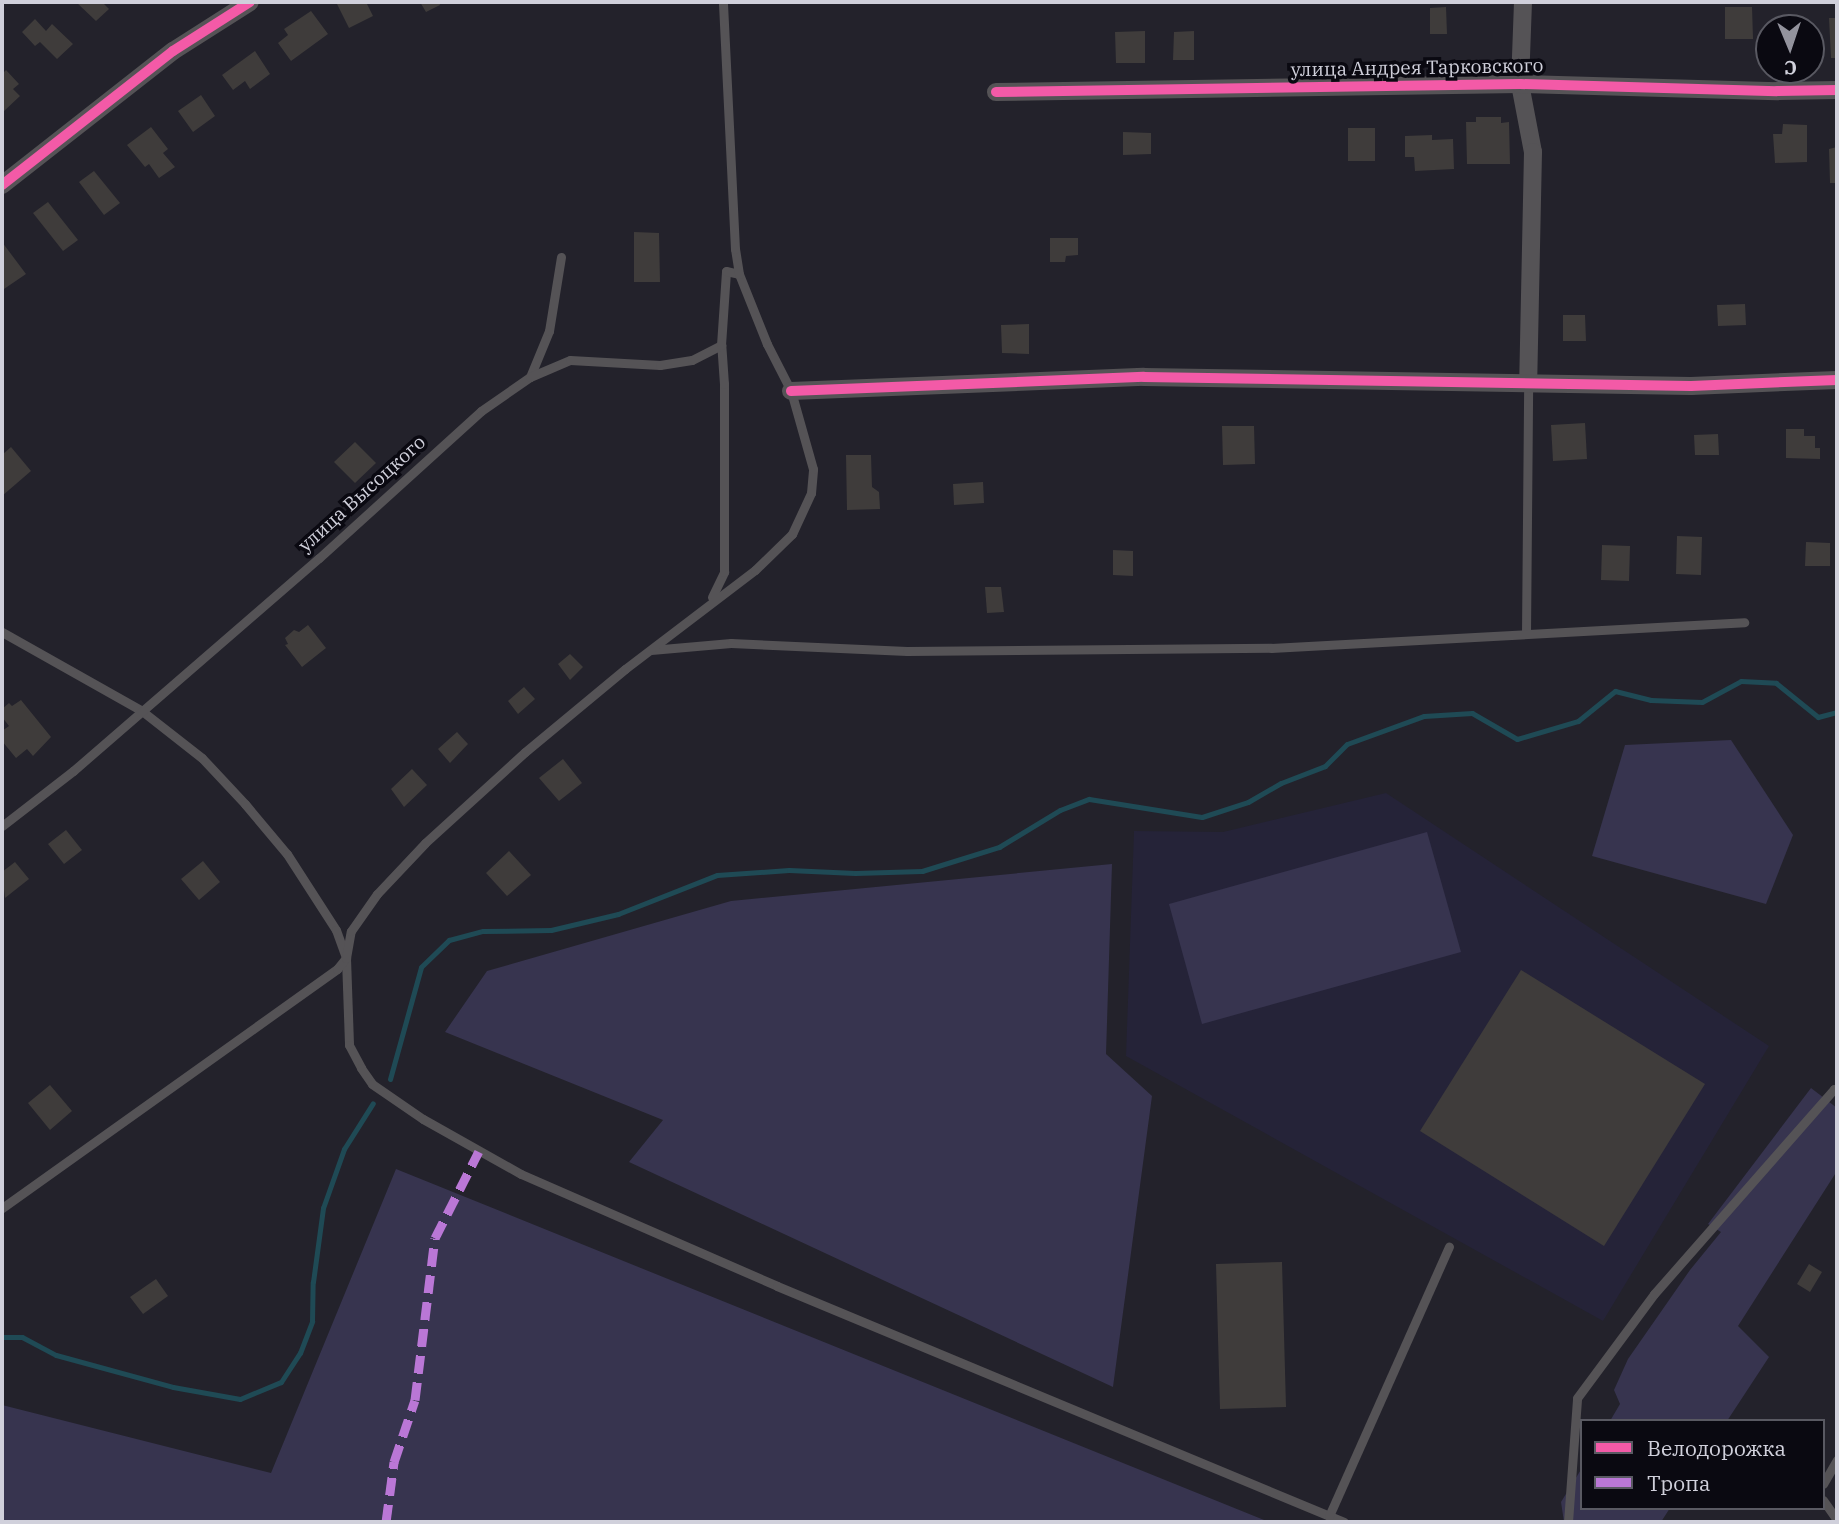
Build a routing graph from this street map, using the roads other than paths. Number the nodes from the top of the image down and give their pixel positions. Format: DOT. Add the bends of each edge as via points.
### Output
graph roads {
  1 [pos="250,2"];
  2 [pos="723,2"];
  3 [pos="1523,2"];
  4 [pos="1520,84"];
  5 [pos="1837,90"];
  6 [pos="996,92"];
  7 [pos="2,185"];
  8 [pos="561,257"];
  9 [pos="739,274"];
  10 [pos="721,345"];
  11 [pos="530,377"];
  12 [pos="1837,380"];
  13 [pos="1528,384"];
  14 [pos="791,391"];
  15 [pos="707,605"];
  16 [pos="1744,622"];
  17 [pos="2,632"];
  18 [pos="1526,634"];
  19 [pos="650,650"];
  20 [pos="142,710"];
  21 [pos="2,826"];
  22 [pos="346,958"];
  23 [pos="1837,1090"];
  24 [pos="2,1208"];
  25 [pos="1450,1247"];
  26 [pos="1837,1460"];
  27 [pos="1825,1481"];
  28 [pos="1825,1503"];
  29 [pos="1329,1516"];
  30 [pos="1837,1520"];
  31 [pos="1344,1522"];
  32 [pos="1568,1522"];
  1 -- 7 [label="street" via="173,51"];
  2 -- 9 [label="lane"];
  3 -- 4 [label="street"];
  4 -- 5 [label="street, улица Андрея Тарковского"];
  4 -- 6 [label="street, улица Андрея Тарковского"];
  4 -- 13 [label="street" via="1533,152"];
  8 -- 11 [label="lane" via="549,331"];
  9 -- 10 [label="lane" via="726,271"];
  9 -- 14 [label="lane" via="766,344"];
  10 -- 11 [label="lane, улица Высоцкого" via="692,360 660,365 570,360"];
  10 -- 15 [label="lane" via="723,572"];
  11 -- 20 [label="lane, улица Высоцкого" via="471,419"];
  12 -- 13 [label="street" via="1691,386"];
  13 -- 14 [label="street" via="1144,377"];
  13 -- 18 [label="lane"];
  14 -- 15 [label="lane" via="809,446 811,493 792,534 755,570"];
  15 -- 19 [label="lane"];
  16 -- 18 [label="lane"];
  17 -- 20 [label="lane"];
  18 -- 19 [label="lane" via="1270,648 906,651 732,643"];
  19 -- 22 [label="lane" via="525,752 425,843 377,894 351,931"];
  20 -- 21 [label="lane, улица Высоцкого"];
  20 -- 22 [label="lane" via="202,758 287,854 336,930"];
  22 -- 24 [label="lane" via="326,977"];
  22 -- 29 [label="lane" via="349,1045 372,1083 423,1119 521,1174"];
  23 -- 32 [label="lane" via="1654,1294 1577,1398"];
  25 -- 29 [label="lane"];
  26 -- 27 [label="lane"];
  28 -- 30 [label="lane"];
  29 -- 31 [label="lane"];
}
